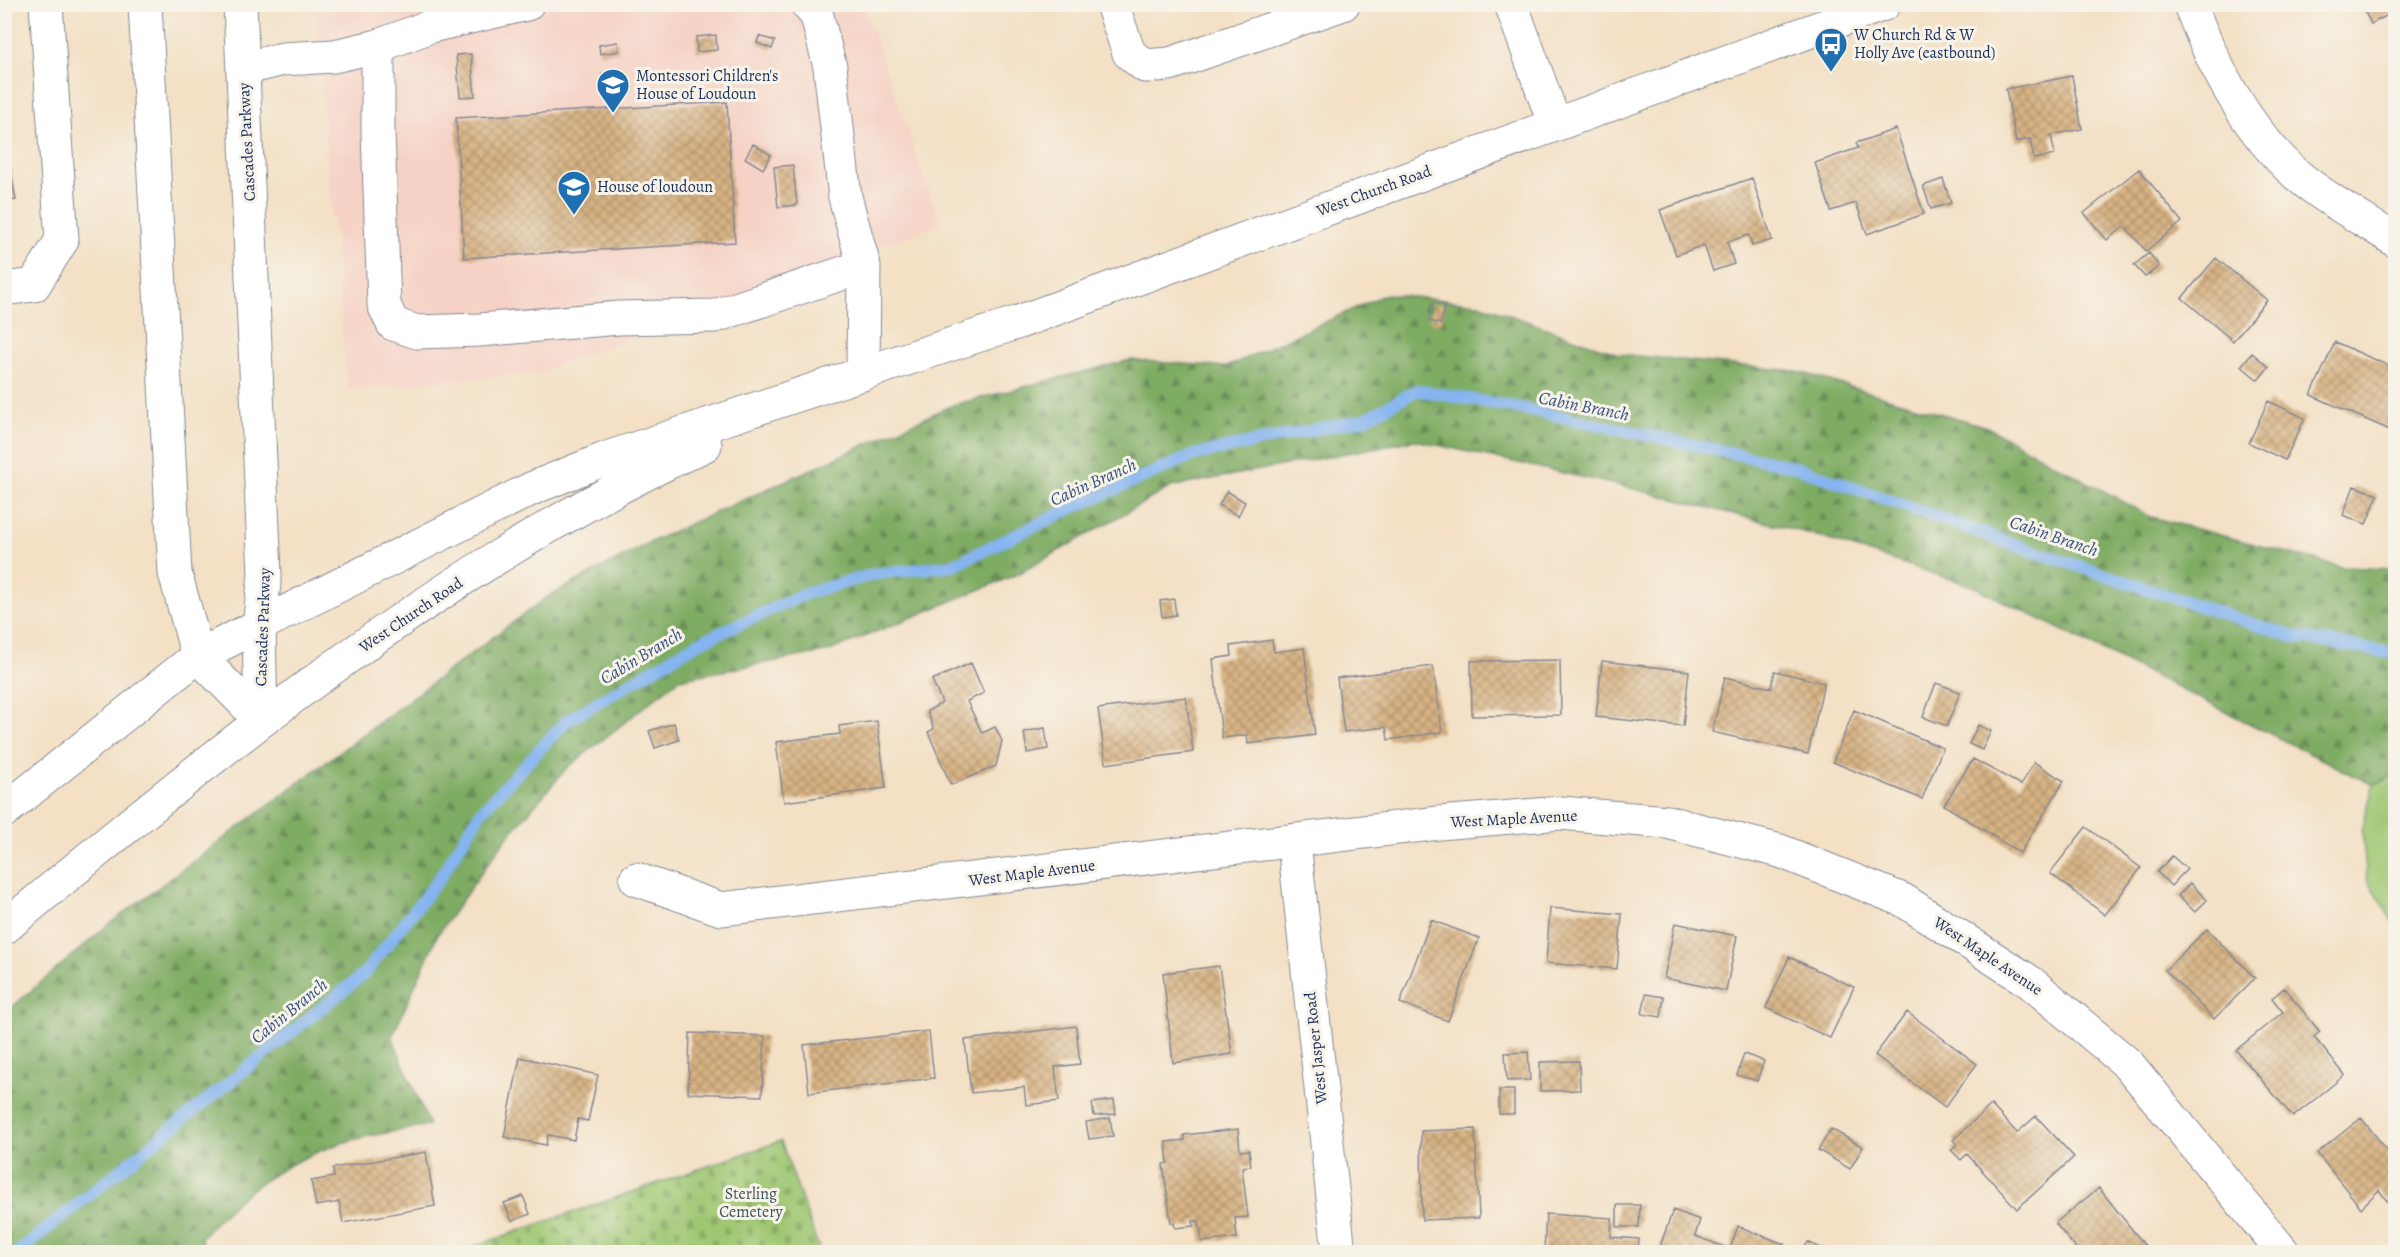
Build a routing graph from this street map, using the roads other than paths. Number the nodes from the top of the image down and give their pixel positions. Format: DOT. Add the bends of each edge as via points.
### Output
graph roads {
  1 [pos="46,4"];
  2 [pos="145,4"];
  3 [pos="240,4"];
  4 [pos="527,4"];
  5 [pos="807,4"];
  6 [pos="1112,4"];
  7 [pos="1343,4"];
  8 [pos="1510,4"];
  9 [pos="1884,4"];
  10 [pos="2190,4"];
  11 [pos="378,46"];
  12 [pos="243,69"];
  13 [pos="1555,125"];
  14 [pos="2396,241"];
  15 [pos="864,266"];
  16 [pos="4,289"];
  17 [pos="863,374"];
  18 [pos="259,626"];
  19 [pos="198,656"];
  20 [pos="261,720"];
  21 [pos="4,810"];
  22 [pos="1294,843"];
  23 [pos="636,879"];
  24 [pos="4,928"];
  25 [pos="1339,1252"];
  26 [pos="2283,1252"];
  1 -- 16 [label="main road" via="62,240 34,285"];
  2 -- 19 [label="main road, Cascades Parkway" via="175,573"];
  3 -- 12 [label="main road, Cascades Parkway"];
  4 -- 11 [label="main road" via="431,26"];
  5 -- 15 [label="main road" via="818,16 830,68 845,197"];
  6 -- 7 [label="main road" via="1129,53 1145,66 1170,64"];
  8 -- 13 [label="main road"];
  9 -- 13 [label="main road, West Church Road"];
  10 -- 14 [label="main road" via="2202,37 2249,122 2297,175"];
  11 -- 12 [label="main road"];
  11 -- 15 [label="main road" via="384,305 393,324 417,333 619,318 715,316"];
  12 -- 18 [label="main road, Cascades Parkway" via="265,575"];
  13 -- 17 [label="main road, West Church Road" via="1019,322"];
  15 -- 17 [label="main road"];
  17 -- 18 [label="main road, West Church Road" via="607,458 532,488"];
  17 -- 20 [label="main road, West Church Road" via="649,471 551,527 423,603"];
  18 -- 19 [label="main road, West Church Road"];
  18 -- 20 [label="main road, Cascades Parkway"];
  19 -- 20 [label="main road, Cascades Parkway"];
  19 -- 21 [label="main road, West Church Road"];
  20 -- 24 [label="main road, West Church Road"];
  22 -- 23 [label="main road, West Maple Avenue" via="721,909"];
  22 -- 25 [label="main road, West Jasper Road"];
  22 -- 26 [label="main road, West Maple Avenue" via="1439,823 1561,813 1667,822 1780,851 1903,900 2030,982 2128,1064"];
}
